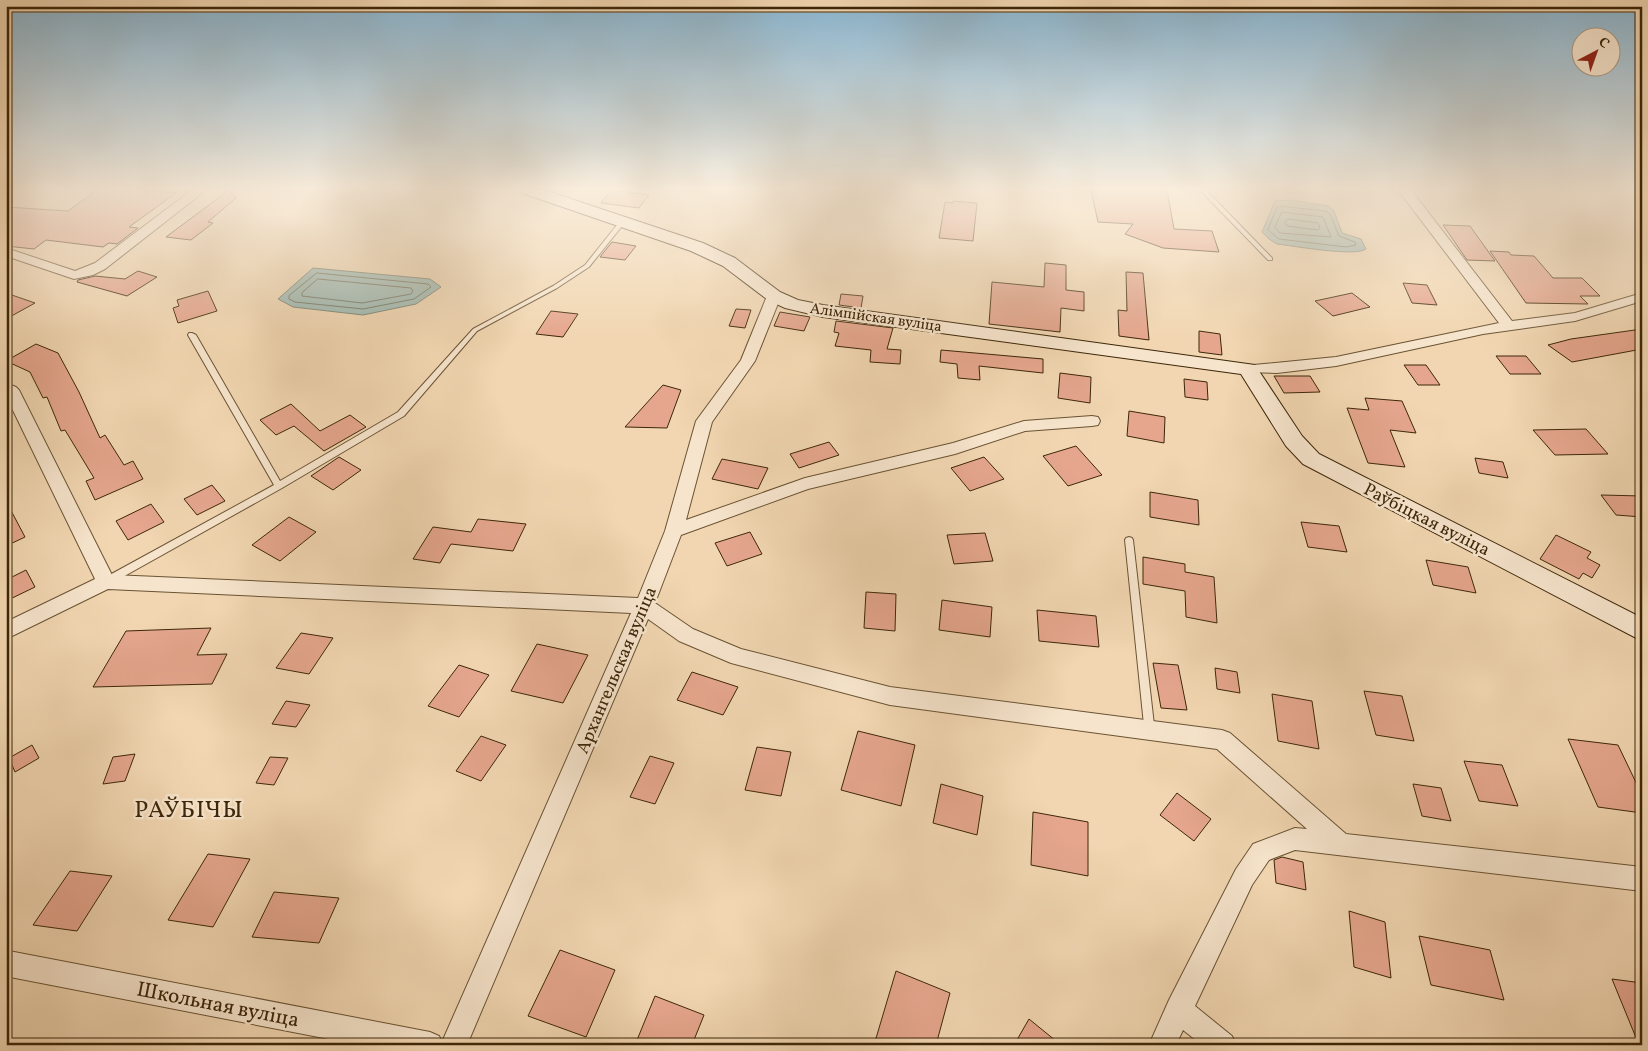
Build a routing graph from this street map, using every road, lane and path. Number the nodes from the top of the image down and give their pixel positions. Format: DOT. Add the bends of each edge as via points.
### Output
graph roads {
  1 [pos="135,239"];
  2 [pos="609,239"];
  3 [pos="674,239"];
  4 [pos="1251,239"];
  5 [pos="1442,239"];
  6 [pos="6,252"];
  7 [pos="1270,259"];
  8 [pos="774,296"];
  9 [pos="1642,297"];
  10 [pos="1508,325"];
  11 [pos="192,335"];
  12 [pos="1248,369"];
  13 [pos="6,388"];
  14 [pos="1092,420"];
  15 [pos="279,486"];
  16 [pos="674,531"];
  17 [pos="1129,540"];
  18 [pos="106,582"];
  19 [pos="644,606"];
  20 [pos="1642,630"];
  21 [pos="6,631"];
  22 [pos="1149,725"];
  23 [pos="1341,844"];
  24 [pos="1642,879"];
  25 [pos="6,966"];
  26 [pos="1178,1009"];
  27 [pos="430,1045"];
  28 [pos="454,1045"];
  29 [pos="1162,1045"];
  30 [pos="1224,1045"];
  1 -- 6 [label="street" via="100,266 74,275"];
  2 -- 15 [label="lane" via="587,266 475,330 401,414"];
  3 -- 8 [label="street, Алімпійская вуліца" via="729,262"];
  4 -- 7 [label="lane"];
  5 -- 10 [label="street"];
  8 -- 12 [label="street, Алімпійская вуліца" via="823,311"];
  8 -- 16 [label="street, Архангельская вуліца" via="748,362 704,421"];
  9 -- 10 [label="street" via="1565,319"];
  10 -- 12 [label="street" via="1319,364"];
  11 -- 15 [label="lane"];
  12 -- 20 [label="street, Раўбіцкая вуліца" via="1294,441 1311,459"];
  13 -- 18 [label="street" via="11,390"];
  14 -- 16 [label="street" via="1024,426 955,448 805,484"];
  15 -- 18 [label="lane"];
  16 -- 19 [label="street, Архангельская вуліца"];
  17 -- 22 [label="lane"];
  18 -- 19 [label="street"];
  18 -- 21 [label="street"];
  19 -- 23 [label="street" via="686,635 738,657 890,696 1222,740"];
  19 -- 28 [label="street, Архангельская вуліца"];
  23 -- 24 [label="street"];
  23 -- 26 [label="street" via="1295,839 1261,852 1244,877"];
  25 -- 27 [label="street, Школьная вуліца" via="9,964"];
  26 -- 29 [label="street"];
  26 -- 30 [label="street"];
}
